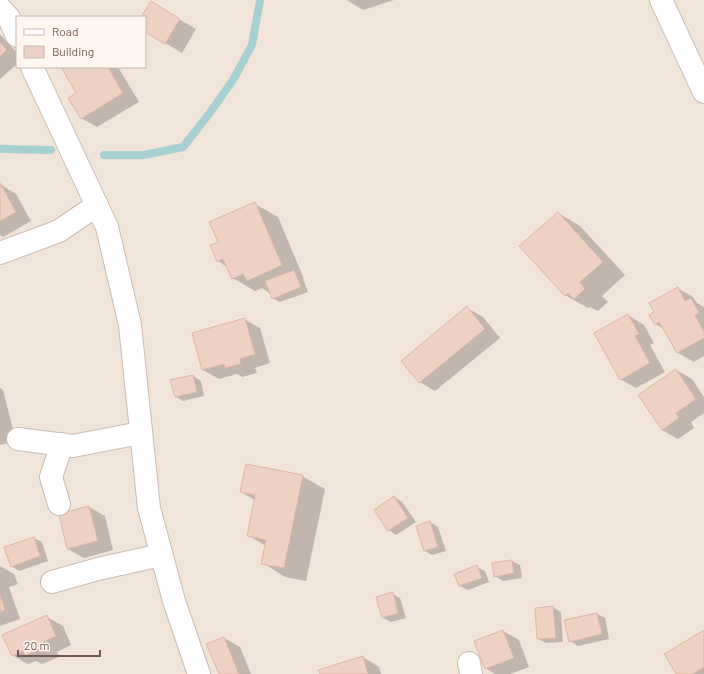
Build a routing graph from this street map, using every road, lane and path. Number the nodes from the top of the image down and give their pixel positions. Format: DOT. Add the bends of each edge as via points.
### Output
graph roads {
  1 [pos="661,0"];
  2 [pos="0,8"];
  3 [pos="16,34"];
  4 [pos="32,68"];
  5 [pos="704,92"];
  6 [pos="97,205"];
  7 [pos="0,253"];
  8 [pos="140,433"];
  9 [pos="18,439"];
  10 [pos="62,444"];
  11 [pos="59,504"];
  12 [pos="161,556"];
  13 [pos="52,582"];
  14 [pos="199,674"];
  1 -- 5 [label="street"];
  2 -- 3 [label="street" via="9,18"];
  4 -- 6 [label="street"];
  6 -- 7 [label="street" via="59,231"];
  6 -- 8 [label="street" via="107,227 130,325"];
  8 -- 10 [label="street" via="74,446"];
  8 -- 12 [label="street" via="149,508"];
  9 -- 10 [label="street"];
  10 -- 11 [label="street" via="51,478"];
  12 -- 13 [label="street" via="98,568"];
  12 -- 14 [label="street"];
}
